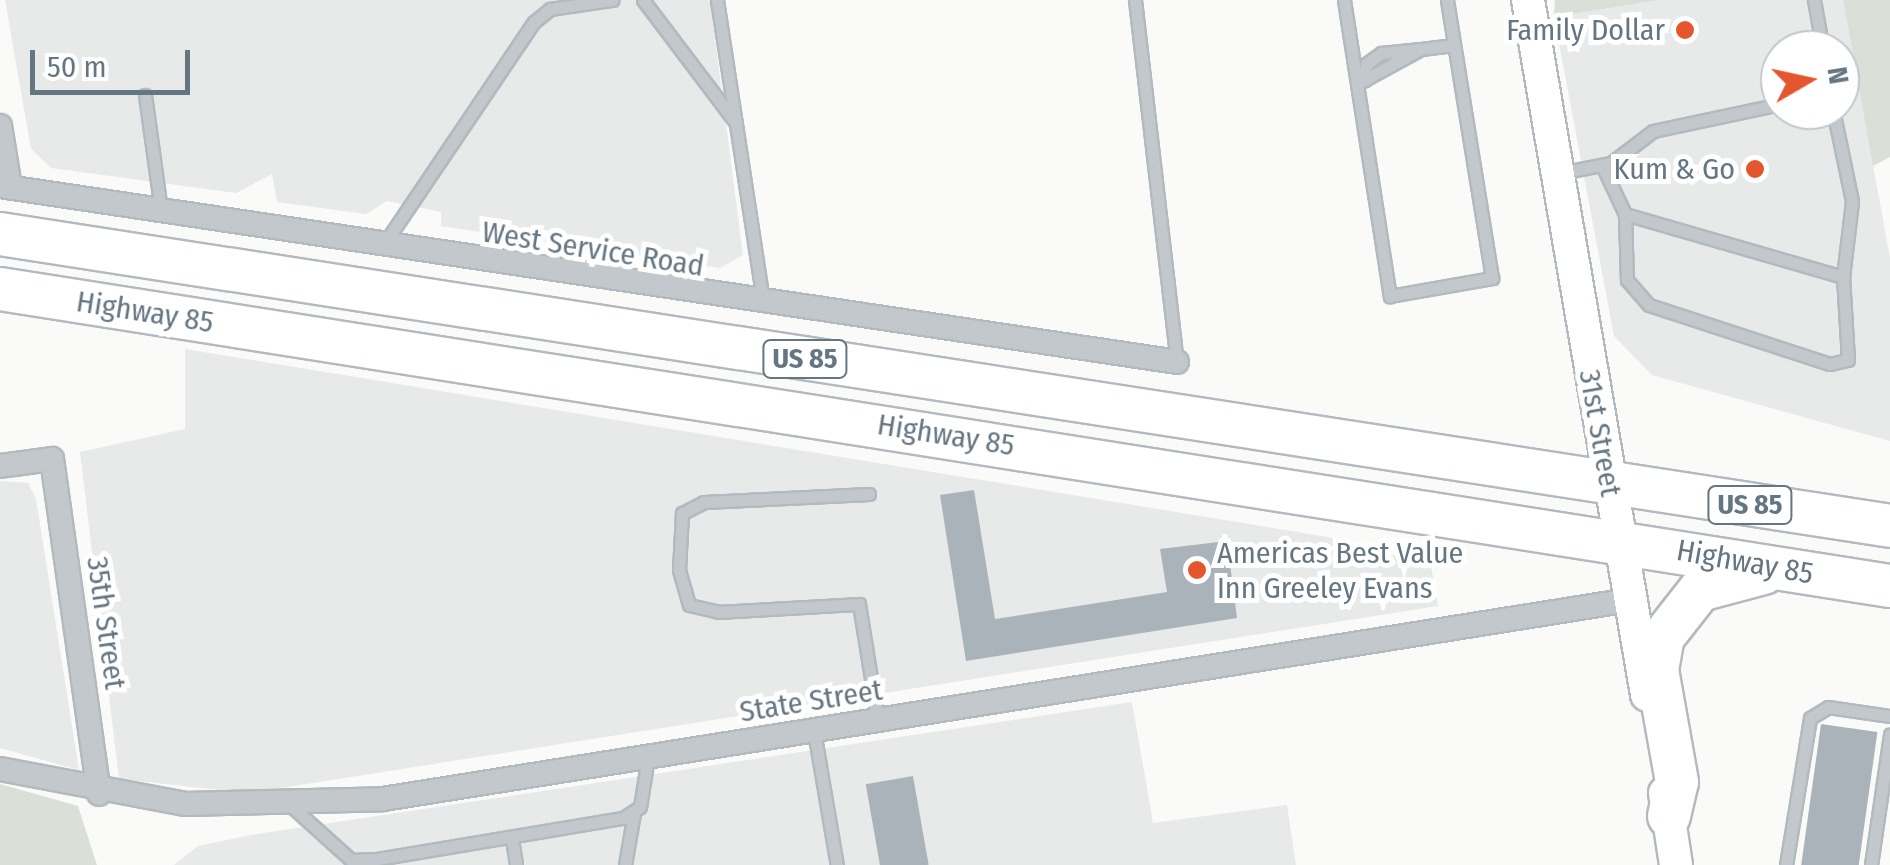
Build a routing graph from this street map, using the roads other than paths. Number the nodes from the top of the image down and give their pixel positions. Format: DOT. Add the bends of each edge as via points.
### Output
graph roads {
  1 [pos="612,0"];
  2 [pos="642,0"];
  3 [pos="718,0"];
  4 [pos="1135,0"];
  5 [pos="1344,0"];
  6 [pos="1447,0"];
  7 [pos="1528,0"];
  8 [pos="1814,0"];
  9 [pos="1819,30"];
  10 [pos="1454,45"];
  11 [pos="1421,49"];
  12 [pos="1361,82"];
  13 [pos="144,95"];
  14 [pos="1760,108"];
  15 [pos="736,123"];
  16 [pos="0,126"];
  17 [pos="1837,130"];
  18 [pos="1602,165"];
  19 [pos="1556,174"];
  20 [pos="5,187"];
  21 [pos="160,210"];
  22 [pos="1626,214"];
  23 [pos="0,234"];
  24 [pos="382,246"];
  25 [pos="1842,277"];
  26 [pos="0,289"];
  27 [pos="763,305"];
  28 [pos="1177,362"];
  29 [pos="0,466"];
  30 [pos="1610,484"];
  31 [pos="869,494"];
  32 [pos="1890,526"];
  33 [pos="1618,539"];
  34 [pos="1782,571"];
  35 [pos="1890,586"];
  36 [pos="1630,600"];
  37 [pos="1890,716"];
  38 [pos="878,721"];
  39 [pos="814,731"];
  40 [pos="1890,734"];
  41 [pos="648,757"];
  42 [pos="0,769"];
  43 [pos="1868,791"];
  44 [pos="1882,793"];
  45 [pos="100,794"];
  46 [pos="290,806"];
  47 [pos="634,813"];
  48 [pos="1669,816"];
  49 [pos="1864,820"];
  50 [pos="1878,822"];
  51 [pos="512,838"];
  52 [pos="1859,851"];
  53 [pos="1872,859"];
  54 [pos="352,863"];
  55 [pos="516,865"];
  56 [pos="624,865"];
  57 [pos="837,865"];
  58 [pos="1676,865"];
  59 [pos="1786,865"];
  1 -- 24 [label="lane" via="550,8 534,22"];
  2 -- 15 [label="lane"];
  3 -- 15 [label="lane"];
  4 -- 28 [label="lane"];
  5 -- 12 [label="lane"];
  6 -- 10 [label="lane"];
  7 -- 19 [label="main road, 31st Street"];
  8 -- 9 [label="lane"];
  10 -- 11 [label="lane"];
  10 -- 12 [label="lane" via="1492,278 1390,296"];
  11 -- 12 [label="lane"];
  11 -- 12 [label="lane" via="1382,53 1366,64"];
  13 -- 21 [label="lane"];
  14 -- 18 [label="lane" via="1654,131"];
  15 -- 27 [label="lane"];
  16 -- 20 [label="street"];
  17 -- 25 [label="lane" via="1852,201"];
  18 -- 19 [label="lane"];
  18 -- 22 [label="lane"];
  19 -- 30 [label="main road, 31st Street"];
  20 -- 21 [label="street, West Service Road"];
  21 -- 24 [label="street, West Service Road"];
  22 -- 25 [label="lane"];
  22 -- 25 [label="lane" via="1626,280 1649,306 1830,364 1853,351"];
  23 -- 30 [label="highway, Highway 85 / US 85"];
  24 -- 27 [label="street, West Service Road"];
  26 -- 33 [label="highway, Highway 85 / US 85"];
  27 -- 28 [label="street, West Service Road"];
  29 -- 45 [label="street, 35th Street" via="52,459"];
  30 -- 32 [label="highway, Highway 85 / US 85"];
  30 -- 33 [label="main road, 31st Street"];
  31 -- 38 [label="lane" via="704,502 682,514 679,570 689,605 719,612 859,604"];
  33 -- 34 [label="highway, Highway 85 / US 85"];
  33 -- 36 [label="main road, 31st Street"];
  34 -- 35 [label="highway, Highway 85 / US 85"];
  34 -- 48 [label="highway" via="1700,590 1670,620 1657,670 1677,782"];
  36 -- 38 [label="street, State Street"];
  36 -- 48 [label="main road, 31st Street"];
  37 -- 59 [label="lane" via="1828,707 1810,718 1806,781"];
  38 -- 39 [label="street, State Street"];
  39 -- 41 [label="street, State Street"];
  39 -- 57 [label="lane"];
  40 -- 44 [label="lane" via="1880,759"];
  41 -- 46 [label="street, State Street"];
  41 -- 47 [label="lane"];
  42 -- 45 [label="street, State Street"];
  43 -- 44 [label="lane"];
  44 -- 50 [label="lane"];
  45 -- 46 [label="street, State Street"];
  46 -- 54 [label="lane"];
  47 -- 51 [label="lane"];
  47 -- 56 [label="lane"];
  48 -- 58 [label="main road, 31st Street"];
  49 -- 50 [label="lane"];
  50 -- 53 [label="lane"];
  51 -- 54 [label="lane"];
  51 -- 55 [label="lane"];
  52 -- 53 [label="lane"];
}
